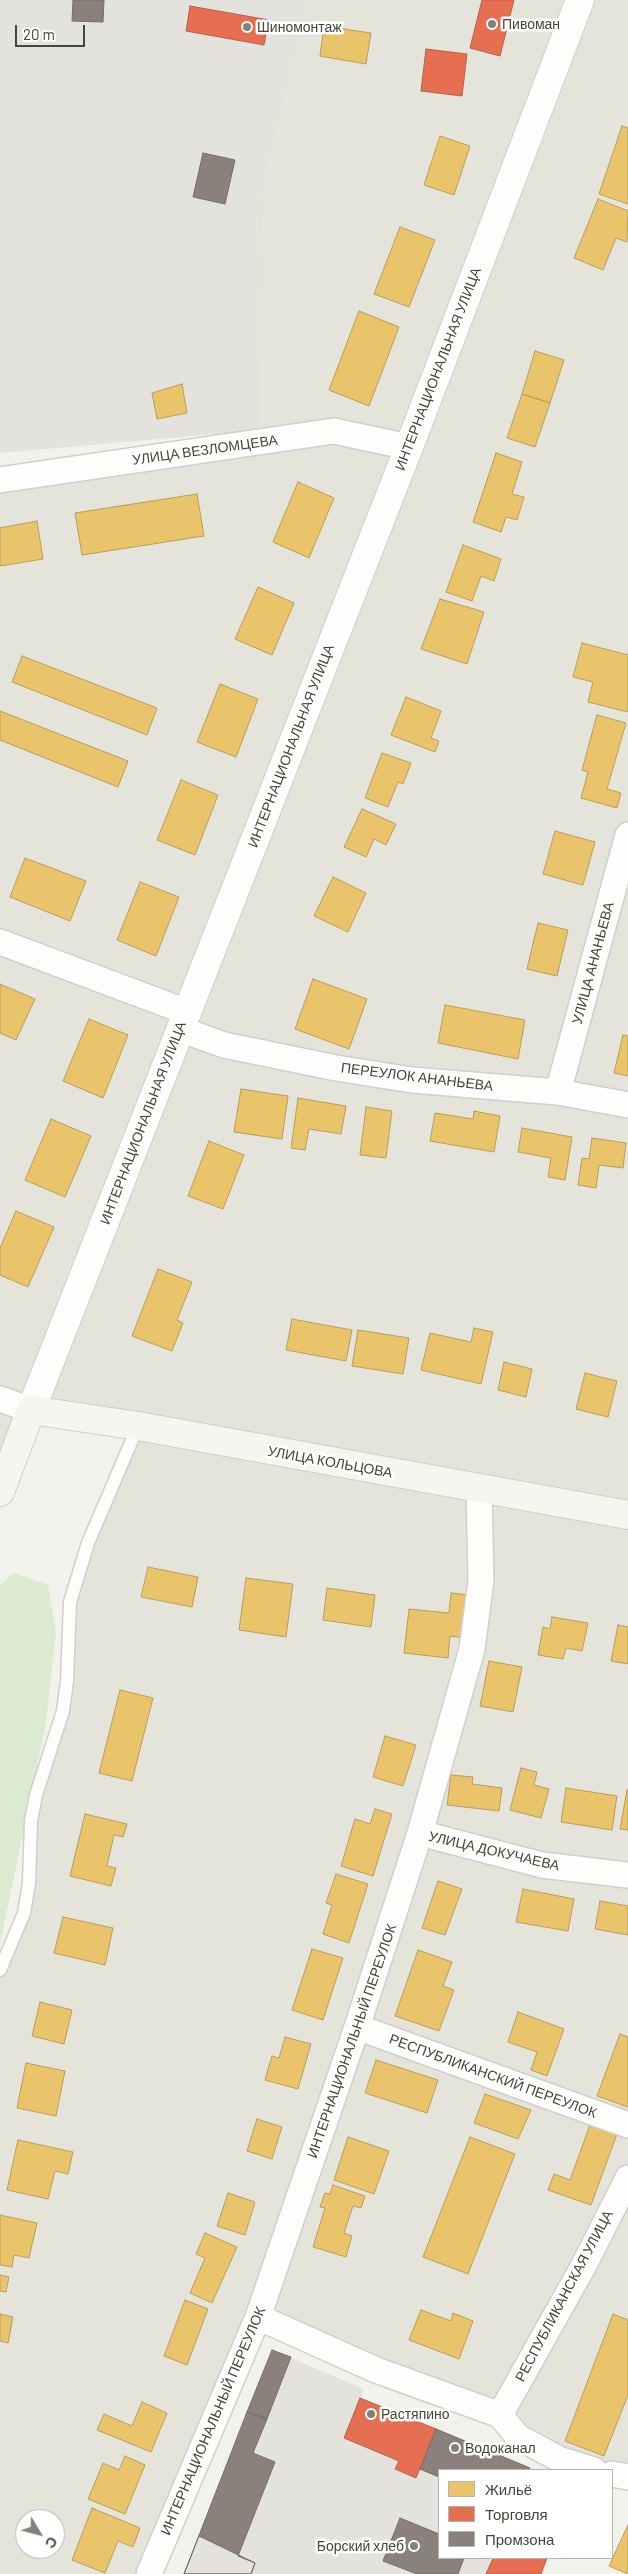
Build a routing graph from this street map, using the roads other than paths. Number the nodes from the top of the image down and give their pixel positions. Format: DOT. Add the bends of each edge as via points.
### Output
graph roads {
  1 [pos="580,0"];
  2 [pos="408,447"];
  3 [pos="0,480"];
  4 [pos="628,835"];
  5 [pos="0,942"];
  6 [pos="184,1020"];
  7 [pos="558,1092"];
  8 [pos="628,1105"];
  9 [pos="0,1399"];
  10 [pos="31,1410"];
  11 [pos="138,1426"];
  12 [pos="479,1488"];
  13 [pos="0,1492"];
  14 [pos="628,1515"];
  15 [pos="420,1833"];
  16 [pos="628,1875"];
  17 [pos="0,1970"];
  18 [pos="358,2027"];
  19 [pos="628,2125"];
  20 [pos="628,2178"];
  21 [pos="258,2317"];
  22 [pos="500,2415"];
  23 [pos="591,2469"];
  24 [pos="613,2474"];
  25 [pos="628,2477"];
  26 [pos="149,2574"];
  1 -- 2 [label="street, ИНТЕРНАЦИОНАЛЬНАЯ УЛИЦА"];
  2 -- 3 [label="street, УЛИЦА ВЕЗЛОМЦЕВА" via="334,431"];
  2 -- 6 [label="street, ИНТЕРНАЦИОНАЛЬНАЯ УЛИЦА"];
  4 -- 7 [label="street, УЛИЦА АНАНЬЕВА"];
  5 -- 6 [label="street, ПЕРЕУЛОК АНАНЬЕВА"];
  6 -- 7 [label="street, ПЕРЕУЛОК АНАНЬЕВА" via="224,1045 336,1068 412,1080"];
  6 -- 10 [label="street, ИНТЕРНАЦИОНАЛЬНАЯ УЛИЦА"];
  7 -- 8 [label="street, ПЕРЕУЛОК АНАНЬЕВА"];
  9 -- 10 [label="street"];
  10 -- 11 [label="main road, УЛИЦА КОЛЬЦОВА"];
  10 -- 13 [label="main road, ИНТЕРНАЦИОНАЛЬНАЯ УЛИЦА"];
  11 -- 12 [label="main road, УЛИЦА КОЛЬЦОВА"];
  11 -- 17 [label="lane" via="88,1543 70,1602 63,1711 36,1794 24,1913"];
  12 -- 14 [label="main road, УЛИЦА КОЛЬЦОВА"];
  12 -- 15 [label="street, ИНТЕРНАЦИОНАЛЬНЫЙ ПЕРЕУЛОК" via="481,1581 472,1649"];
  15 -- 16 [label="street, УЛИЦА ДОКУЧАЕВА" via="542,1865"];
  15 -- 18 [label="street, ИНТЕРНАЦИОНАЛЬНЫЙ ПЕРЕУЛОК"];
  18 -- 19 [label="street, РЕСПУБЛИКАНСКИЙ ПЕРЕУЛОК"];
  18 -- 21 [label="street, ИНТЕРНАЦИОНАЛЬНЫЙ ПЕРЕУЛОК"];
  20 -- 22 [label="street, РЕСПУБЛИКАНСКАЯ УЛИЦА" via="584,2265"];
  21 -- 22 [label="street" via="376,2370"];
  21 -- 26 [label="street, ИНТЕРНАЦИОНАЛЬНЫЙ ПЕРЕУЛОК"];
  22 -- 23 [label="street" via="518,2436 562,2460"];
  24 -- 25 [label="street"];
}
